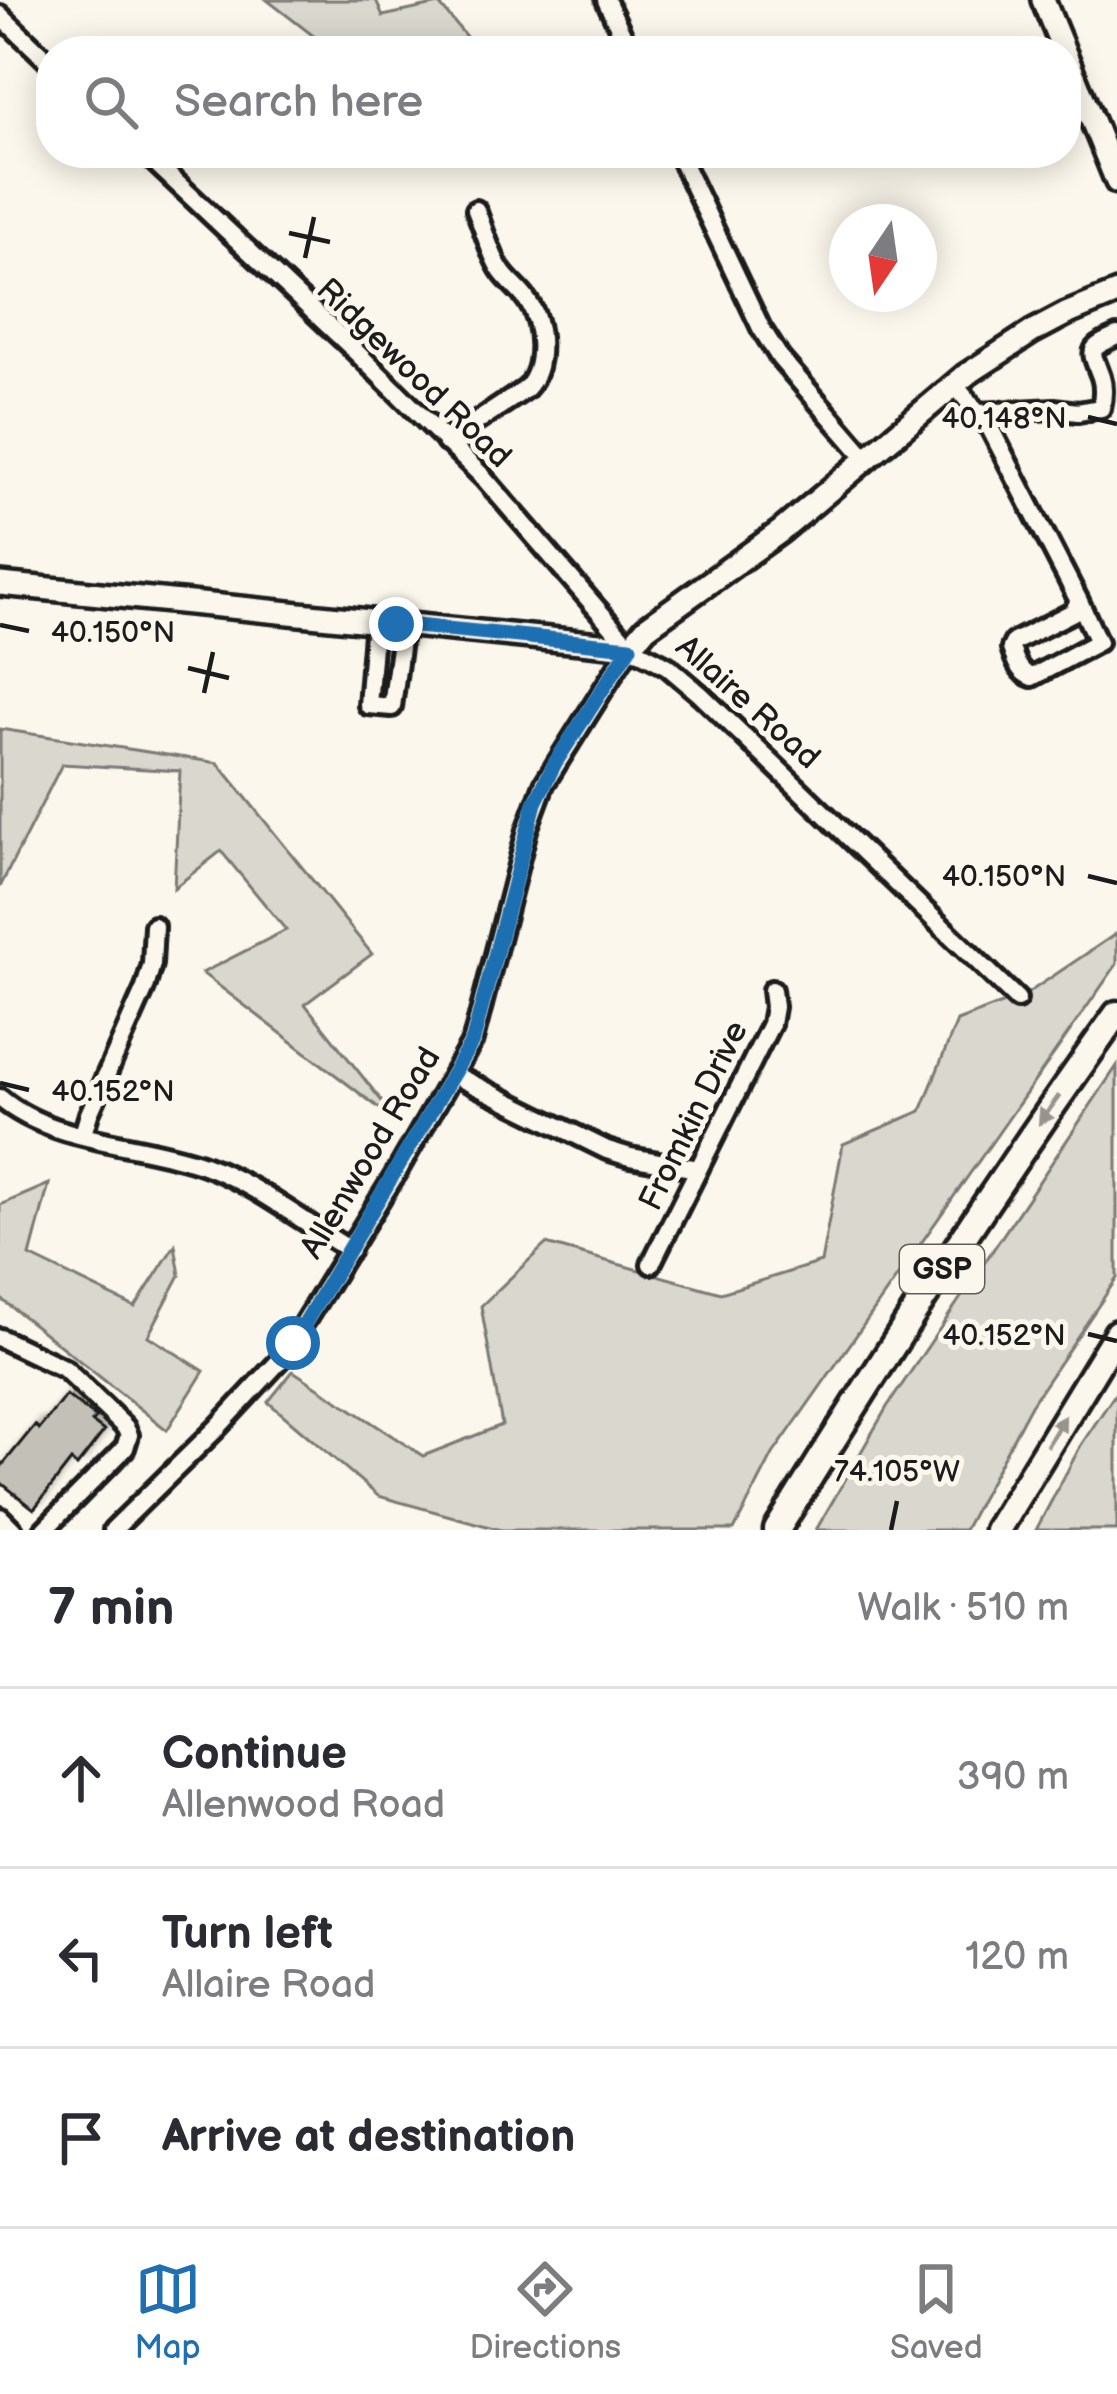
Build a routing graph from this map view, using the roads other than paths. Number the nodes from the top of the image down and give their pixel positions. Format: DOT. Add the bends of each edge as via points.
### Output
graph roads {
  1 [pos="606,0"];
  2 [pos="1043,0"];
  3 [pos="0,15"];
  4 [pos="623,36"];
  5 [pos="1058,36"];
  6 [pos="36,50"];
  7 [pos="1081,93"];
  8 [pos="161,168"];
  9 [pos="685,168"];
  10 [pos="1117,182"];
  11 [pos="476,210"];
  12 [pos="1117,293"];
  13 [pos="1117,337"];
  14 [pos="1110,375"];
  15 [pos="954,384"];
  16 [pos="978,412"];
  17 [pos="446,442"];
  18 [pos="866,459"];
  19 [pos="0,584"];
  20 [pos="1079,601"];
  21 [pos="375,622"];
  22 [pos="403,625"];
  23 [pos="630,647"];
  24 [pos="154,926"];
  25 [pos="772,990"];
  26 [pos="1017,999"];
  27 [pos="1117,1014"];
  28 [pos="454,1075"];
  29 [pos="0,1098"];
  30 [pos="82,1135"];
  31 [pos="698,1168"];
  32 [pos="350,1250"];
  33 [pos="651,1264"];
  34 [pos="1117,1333"];
  35 [pos="0,1338"];
  36 [pos="0,1517"];
  37 [pos="13,1530"];
  38 [pos="44,1530"];
  39 [pos="113,1530"];
  40 [pos="777,1530"];
  41 [pos="997,1530"];
  1 -- 4 [label="street"];
  2 -- 5 [label="main road"];
  3 -- 6 [label="street"];
  7 -- 10 [label="main road"];
  8 -- 17 [label="street, Ridgewood Road"];
  9 -- 18 [label="street" via="761,328"];
  11 -- 17 [label="street" via="500,271 538,323 536,380"];
  12 -- 15 [label="main road, Allenwood Road" via="1032,332"];
  13 -- 14 [label="street" via="1093,356"];
  14 -- 16 [label="street" via="1095,411"];
  15 -- 16 [label="street"];
  15 -- 18 [label="main road, Allenwood Road"];
  16 -- 20 [label="street"];
  17 -- 23 [label="street, Ridgewood Road"];
  18 -- 23 [label="main road, Allenwood Road"];
  19 -- 21 [label="main road, Allaire Road"];
  20 -- 20 [label="street" via="1013,642 1025,675 1098,642"];
  21 -- 22 [label="main road, Allaire Road"];
  21 -- 22 [label="street" via="368,705 392,707"];
  22 -- 23 [label="main road, Allaire Road"];
  23 -- 26 [label="street, Allaire Road" via="700,694"];
  23 -- 28 [label="street, Allenwood Road" via="535,803 480,1020"];
  24 -- 30 [label="street" via="145,988"];
  25 -- 31 [label="street, Fromkin Drive" via="771,1024"];
  27 -- 40 [label="highway, GSP, one-way" via="988,1197"];
  28 -- 31 [label="street" via="607,1150"];
  28 -- 32 [label="street, Allenwood Road"];
  29 -- 30 [label="street"];
  30 -- 32 [label="street" via="226,1174"];
  31 -- 33 [label="street, Fromkin Drive"];
  32 -- 39 [label="street, Allenwood Road" via="283,1357"];
  41 -- 34 [label="highway, one-way"];
  35 -- 38 [label="street" via="65,1369 129,1435"];
  36 -- 37 [label="street"];
}
